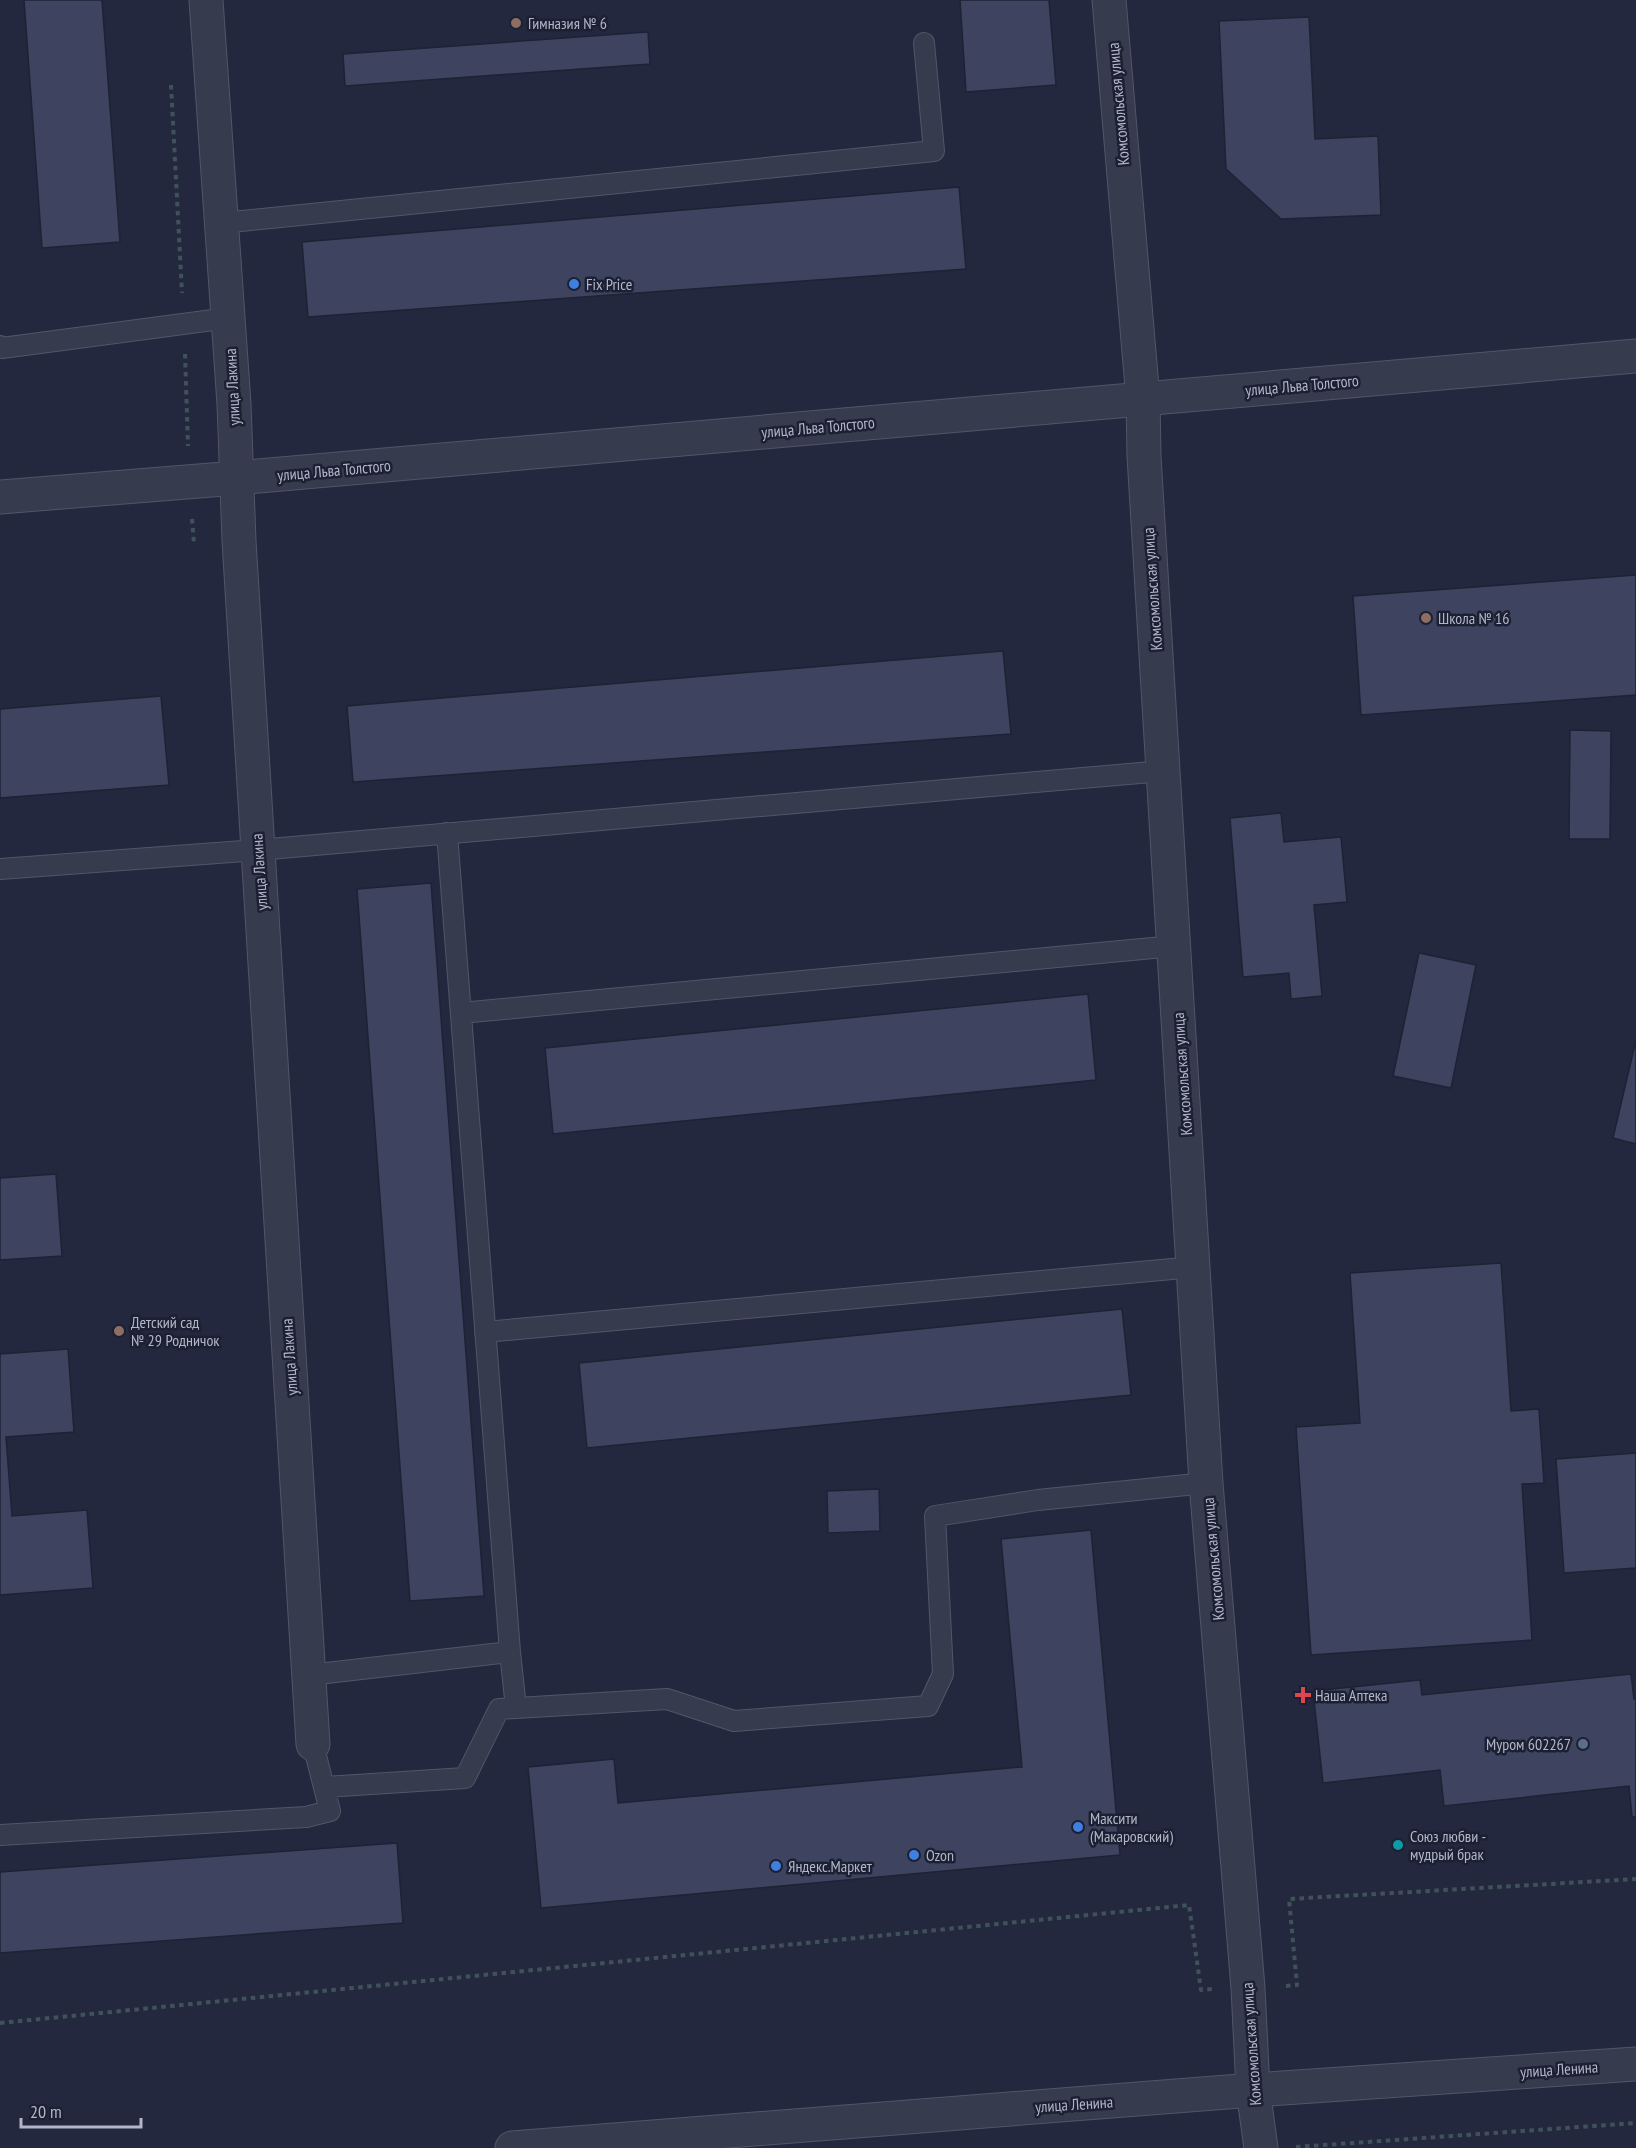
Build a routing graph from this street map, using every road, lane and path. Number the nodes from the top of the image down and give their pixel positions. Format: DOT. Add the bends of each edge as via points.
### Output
graph roads {
  1 [pos="206,0"];
  2 [pos="1109,0"];
  3 [pos="924,43"];
  4 [pos="171,81"];
  5 [pos="222,223"];
  6 [pos="228,318"];
  7 [pos="184,324"];
  8 [pos="0,346"];
  9 [pos="1636,356"];
  10 [pos="1143,399"];
  11 [pos="237,478"];
  12 [pos="188,483"];
  13 [pos="0,497"];
  14 [pos="194,544"];
  15 [pos="1163,771"];
  16 [pos="447,833"];
  17 [pos="258,850"];
  18 [pos="0,869"];
  19 [pos="1174,946"];
  20 [pos="461,1013"];
  21 [pos="1194,1267"];
  22 [pos="485,1332"];
  23 [pos="1206,1483"];
  24 [pos="510,1652"];
  25 [pos="309,1675"];
  26 [pos="516,1708"];
  27 [pos="313,1744"];
  28 [pos="325,1787"];
  29 [pos="0,1835"];
  30 [pos="1636,1879"];
  31 [pos="1248,1988"];
  32 [pos="0,2023"];
  33 [pos="1636,2064"];
  34 [pos="1253,2090"];
  35 [pos="1636,2123"];
  36 [pos="512,2148"];
  37 [pos="1275,2148"];
  1 -- 5 [label="street, улица Лакина"];
  2 -- 10 [label="street, Комсомольская улица"];
  3 -- 5 [label="lane" via="934,151"];
  4 -- 7 [label="path"];
  5 -- 6 [label="street, улица Лакина"];
  6 -- 7 [label="lane"];
  6 -- 11 [label="street, улица Лакина"];
  7 -- 8 [label="lane"];
  7 -- 12 [label="path"];
  9 -- 10 [label="street, улица Льва Толстого"];
  10 -- 11 [label="street, улица Льва Толстого"];
  10 -- 15 [label="street, Комсомольская улица"];
  11 -- 12 [label="street, улица Льва Толстого"];
  11 -- 17 [label="street, улица Лакина"];
  12 -- 13 [label="street, улица Льва Толстого"];
  12 -- 14 [label="path"];
  15 -- 16 [label="lane"];
  15 -- 19 [label="street, Комсомольская улица"];
  16 -- 17 [label="lane"];
  16 -- 20 [label="lane"];
  17 -- 18 [label="lane"];
  17 -- 25 [label="street, улица Лакина"];
  19 -- 20 [label="lane"];
  19 -- 21 [label="street, Комсомольская улица"];
  20 -- 22 [label="lane"];
  21 -- 22 [label="lane"];
  21 -- 23 [label="street, Комсомольская улица"];
  22 -- 24 [label="lane"];
  23 -- 26 [label="lane" via="1038,1500 935,1516 943,1674 928,1706 734,1721 667,1699"];
  23 -- 31 [label="street, Комсомольская улица"];
  24 -- 25 [label="lane"];
  24 -- 26 [label="lane"];
  25 -- 27 [label="street, улица Лакина"];
  26 -- 28 [label="lane" via="499,1709 465,1778"];
  27 -- 28 [label="lane"];
  28 -- 29 [label="lane" via="330,1811 306,1817"];
  30 -- 31 [label="path" via="1289,1899 1297,1985"];
  31 -- 32 [label="path" via="1201,1990 1189,1905"];
  31 -- 34 [label="street, Комсомольская улица"];
  33 -- 34 [label="street, улица Ленина"];
  34 -- 36 [label="street, улица Ленина"];
  34 -- 37 [label="street, Комсомольская улица"];
  35 -- 37 [label="path"];
}
